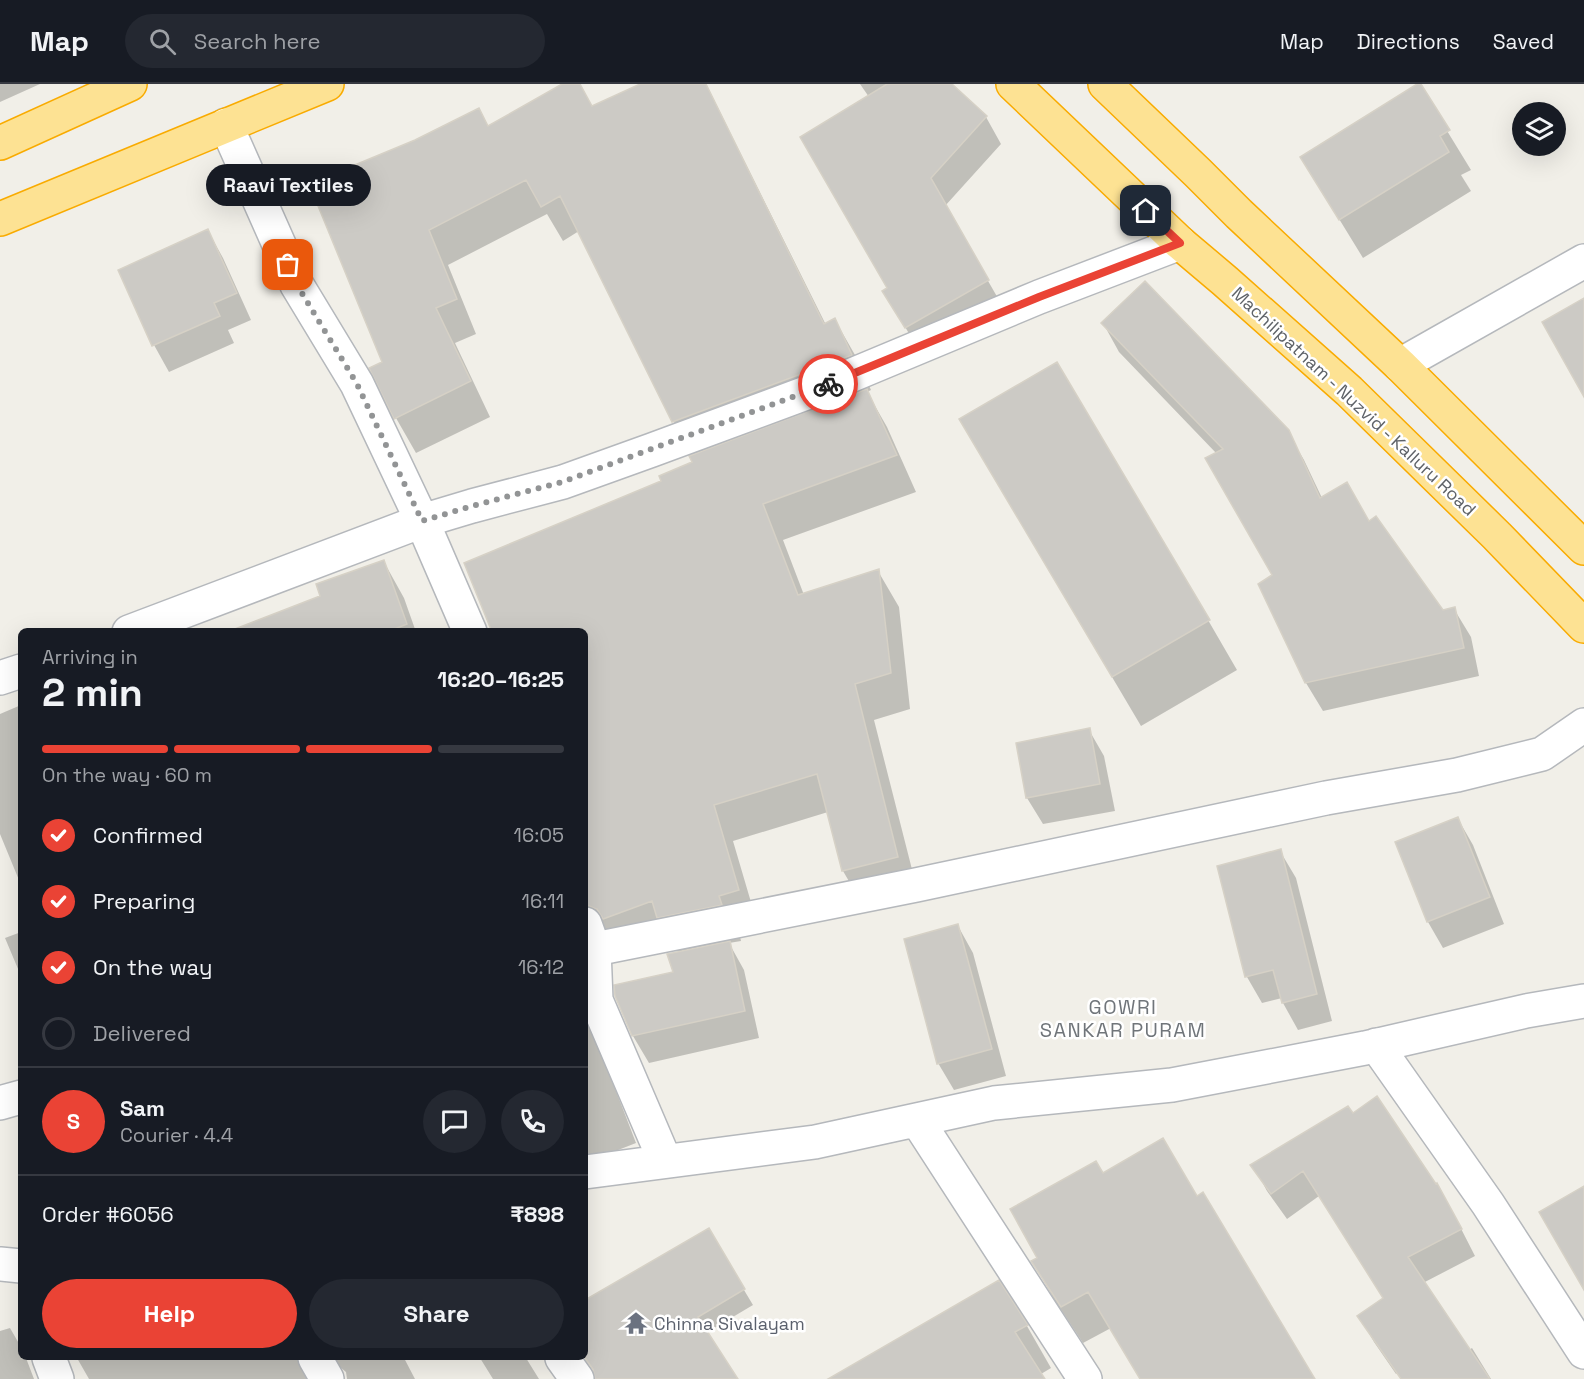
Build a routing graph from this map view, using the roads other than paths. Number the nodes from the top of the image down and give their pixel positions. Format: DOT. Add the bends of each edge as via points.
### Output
graph roads {
  1 [pos="130,84"];
  2 [pos="327,84"];
  3 [pos="1013,84"];
  4 [pos="1105,84"];
  5 [pos="226,124"];
  6 [pos="0,142"];
  7 [pos="0,219"];
  8 [pos="1180,243"];
  9 [pos="1584,261"];
  10 [pos="1400,365"];
  11 [pos="422,521"];
  12 [pos="1584,548"];
  13 [pos="1584,626"];
  14 [pos="140,628"];
  15 [pos="468,628"];
  16 [pos="18,672"];
  17 [pos="0,678"];
  18 [pos="1584,725"];
  19 [pos="588,941"];
  20 [pos="1584,1000"];
  21 [pos="1376,1045"];
  22 [pos="18,1098"];
  23 [pos="0,1103"];
  24 [pos="916,1120"];
  25 [pos="665,1161"];
  26 [pos="588,1172"];
  27 [pos="0,1264"];
  28 [pos="18,1266"];
  29 [pos="1584,1352"];
  30 [pos="50,1360"];
  31 [pos="316,1360"];
  32 [pos="563,1360"];
  33 [pos="57,1379"];
  34 [pos="327,1379"];
  35 [pos="577,1379"];
  36 [pos="1084,1379"];
  1 -- 6 [label="highway"];
  2 -- 5 [label="highway"];
  3 -- 8 [label="highway, Machilipatnam - Nuzvid - Kalluru Road"];
  4 -- 10 [label="highway"];
  5 -- 7 [label="highway"];
  5 -- 11 [label="street" via="297,285 357,384"];
  8 -- 11 [label="street" via="833,383 663,446 562,482"];
  8 -- 13 [label="highway, Machilipatnam - Nuzvid - Kalluru Road" via="1349,391"];
  9 -- 10 [label="street"];
  10 -- 12 [label="highway"];
  11 -- 14 [label="street"];
  11 -- 15 [label="street"];
  16 -- 17 [label="street"];
  18 -- 19 [label="street" via="1542,754 1458,775 1326,798 916,885"];
  19 -- 25 [label="street" via="596,1000"];
  20 -- 21 [label="street"];
  21 -- 24 [label="street" via="1172,1085 994,1103"];
  21 -- 29 [label="street" via="1488,1204"];
  22 -- 23 [label="street"];
  24 -- 25 [label="street" via="815,1142"];
  24 -- 36 [label="street"];
  25 -- 26 [label="street"];
  27 -- 28 [label="street"];
  30 -- 33 [label="street"];
  31 -- 34 [label="street"];
  32 -- 35 [label="street"];
}
